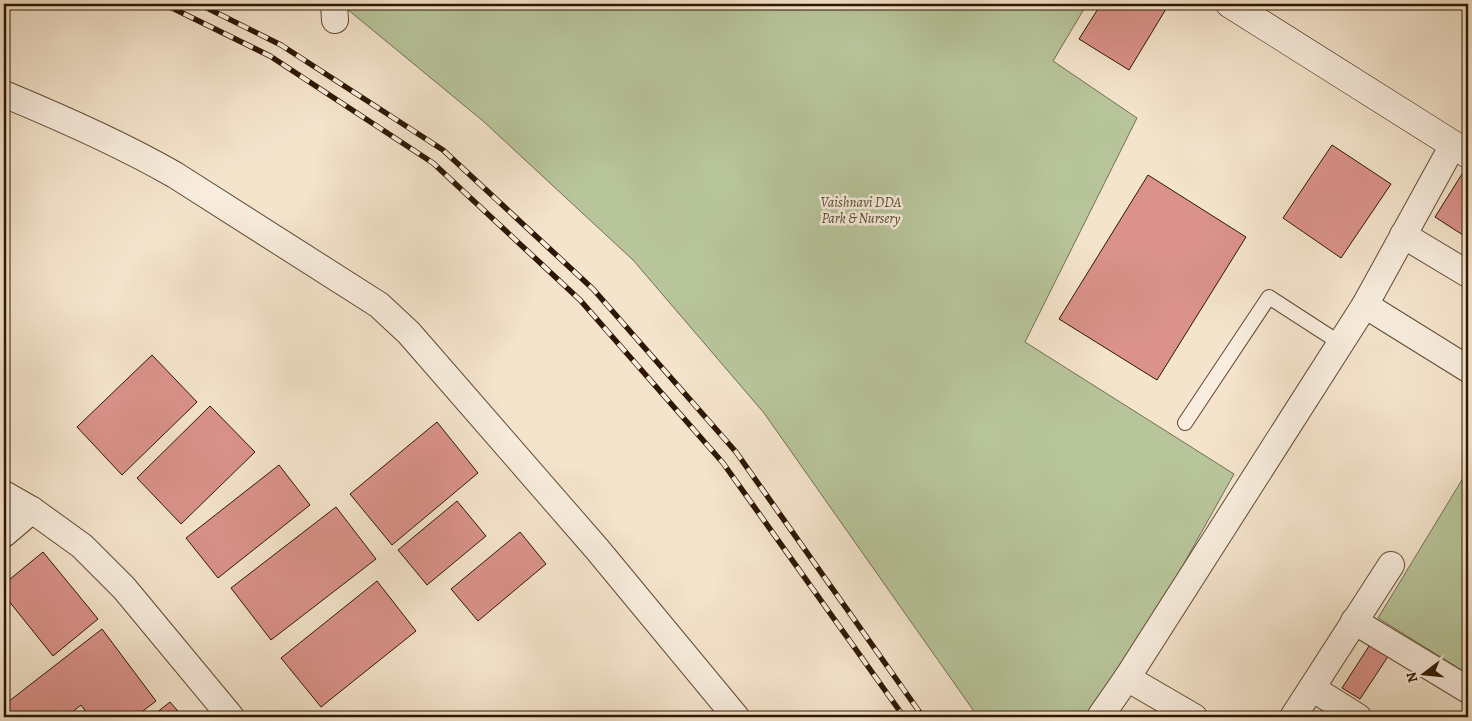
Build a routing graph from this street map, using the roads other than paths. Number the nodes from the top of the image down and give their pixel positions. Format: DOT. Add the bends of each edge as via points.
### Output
graph roads {
  1 [pos="1230,4"];
  2 [pos="4,94"];
  3 [pos="1460,149"];
  4 [pos="1403,235"];
  5 [pos="1468,274"];
  6 [pos="1365,305"];
  7 [pos="1340,343"];
  8 [pos="1468,368"];
  9 [pos="1185,423"];
  10 [pos="4,494"];
  11 [pos="32,510"];
  12 [pos="4,534"];
  13 [pos="1391,565"];
  14 [pos="1354,621"];
  15 [pos="1127,678"];
  16 [pos="1312,688"];
  17 [pos="1468,690"];
  18 [pos="231,717"];
  19 [pos="736,717"];
  20 [pos="1100,717"];
  21 [pos="1194,717"];
  22 [pos="1293,717"];
  23 [pos="1358,717"];
  1 -- 3 [label="street"];
  2 -- 19 [label="street" via="144,157 176,175 379,305 409,333"];
  3 -- 4 [label="street"];
  4 -- 5 [label="street"];
  4 -- 6 [label="street"];
  6 -- 7 [label="street"];
  6 -- 8 [label="street"];
  7 -- 9 [label="lane" via="1269,297"];
  7 -- 15 [label="street"];
  10 -- 11 [label="street"];
  11 -- 12 [label="street"];
  11 -- 18 [label="street" via="82,546 124,588"];
  13 -- 14 [label="street"];
  14 -- 16 [label="street"];
  14 -- 17 [label="street"];
  15 -- 20 [label="street"];
  15 -- 21 [label="street"];
  16 -- 22 [label="street"];
  16 -- 23 [label="street"];
}
